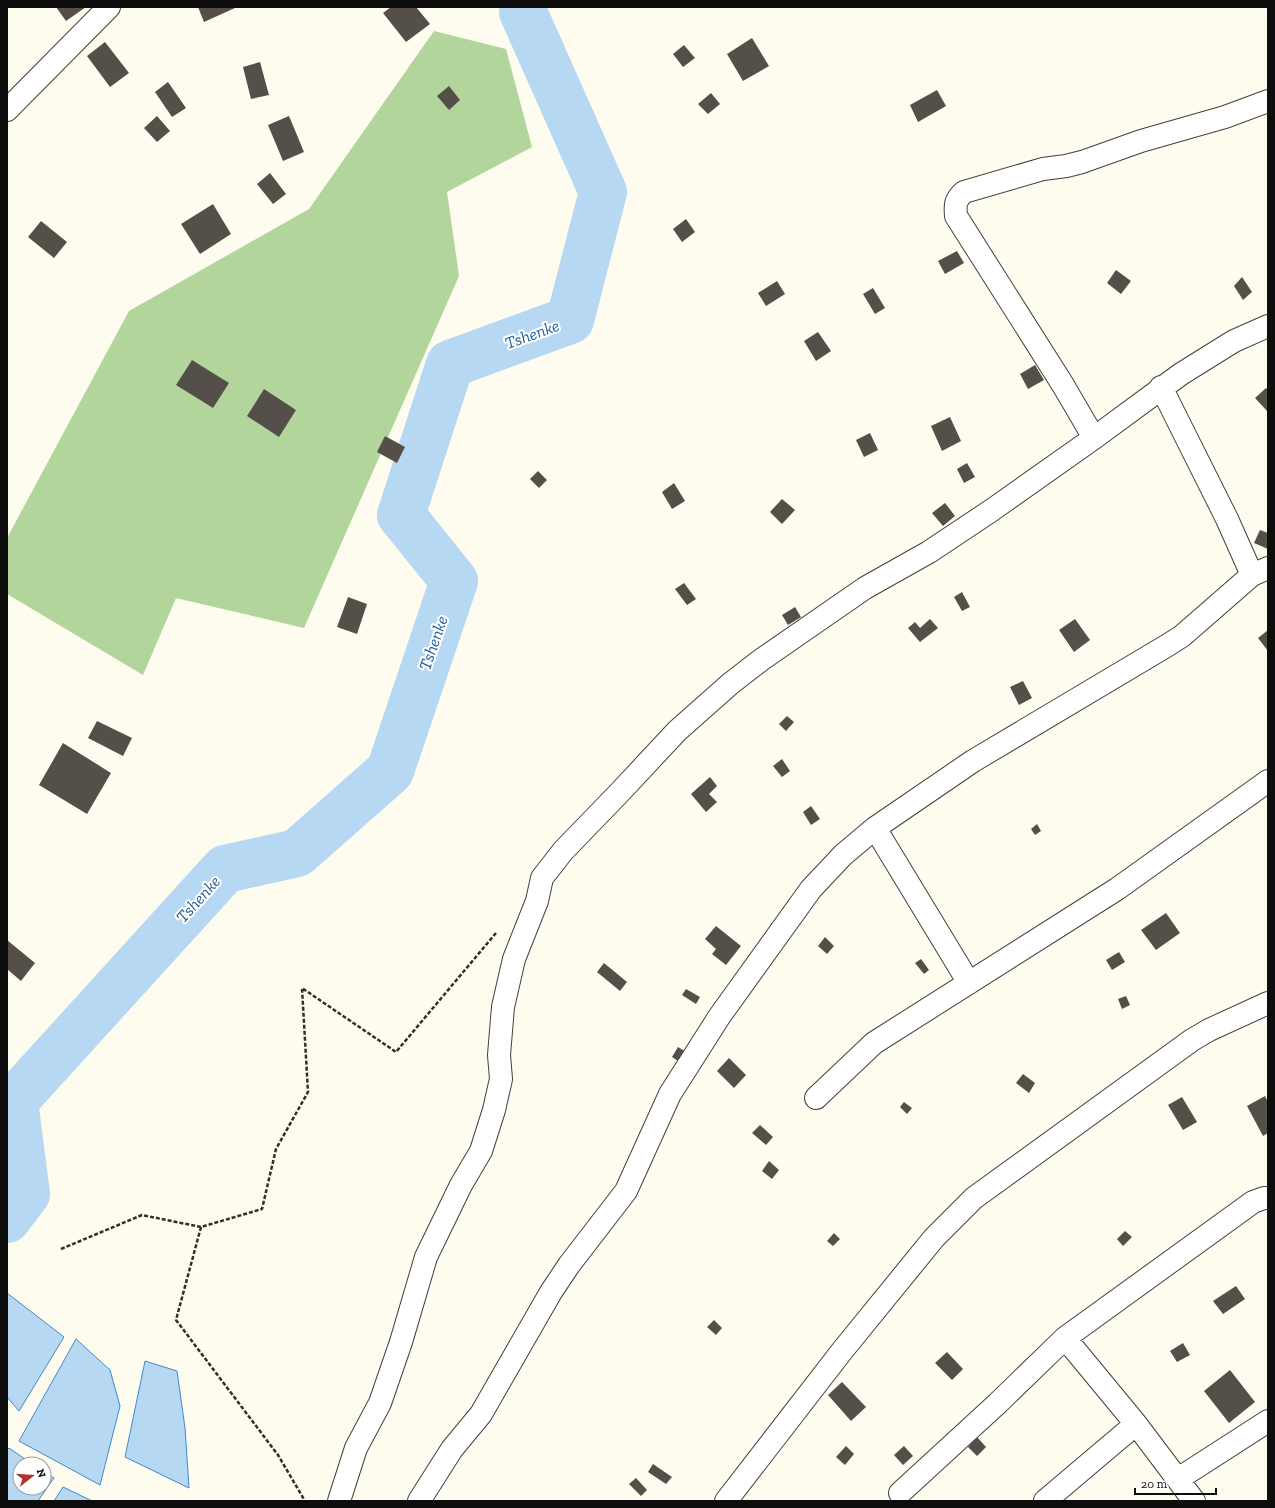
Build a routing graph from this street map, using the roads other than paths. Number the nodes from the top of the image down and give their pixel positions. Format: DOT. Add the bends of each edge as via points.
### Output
graph roads {
  1 [pos="109,7"];
  2 [pos="1268,101"];
  3 [pos="7,110"];
  4 [pos="1268,326"];
  5 [pos="1161,387"];
  6 [pos="1094,438"];
  7 [pos="1260,572"];
  8 [pos="1268,781"];
  9 [pos="875,828"];
  10 [pos="969,983"];
  11 [pos="1268,1003"];
  12 [pos="816,1098"];
  13 [pos="1268,1198"];
  14 [pos="1065,1338"];
  15 [pos="1268,1421"];
  16 [pos="1136,1424"];
  17 [pos="1178,1479"];
  18 [pos="900,1493"];
  19 [pos="339,1501"];
  20 [pos="418,1501"];
  21 [pos="726,1501"];
  22 [pos="1045,1501"];
  23 [pos="1194,1501"];
  1 -- 3 [label="street"];
  2 -- 6 [label="street" via="1082,162 1043,169 964,192 957,198 954,206 956,216"];
  4 -- 5 [label="street" via="1234,341"];
  5 -- 6 [label="street"];
  5 -- 7 [label="street" via="1227,519"];
  6 -- 19 [label="street" via="936,548 865,588 730,684 677,730 563,851 542,878 537,901 514,959 505,1000 499,1055 501,1079 481,1151 461,1185 426,1257 380,1403 356,1448"];
  7 -- 9 [label="street" via="1182,636 973,762"];
  8 -- 10 [label="street" via="1117,889"];
  9 -- 10 [label="street"];
  9 -- 20 [label="street" via="842,855 811,889 719,1017 670,1094 626,1191 569,1265 481,1414 452,1449"];
  10 -- 12 [label="street" via="874,1043"];
  11 -- 21 [label="street" via="1192,1040 974,1198 934,1238 842,1351"];
  13 -- 14 [label="street" via="1253,1202"];
  14 -- 16 [label="street"];
  14 -- 18 [label="street"];
  15 -- 17 [label="street"];
  16 -- 17 [label="street"];
  16 -- 22 [label="street"];
  17 -- 23 [label="street"];
}
